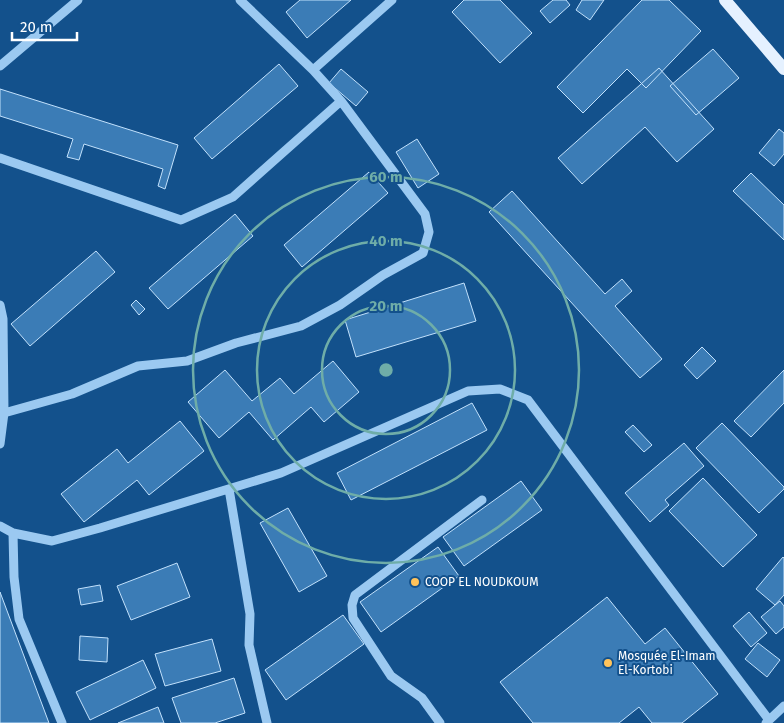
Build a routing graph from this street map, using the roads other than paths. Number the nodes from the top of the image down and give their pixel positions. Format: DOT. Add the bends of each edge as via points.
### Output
graph roads {
  1 [pos="78,0"];
  2 [pos="240,0"];
  3 [pos="392,0"];
  4 [pos="725,0"];
  5 [pos="0,66"];
  6 [pos="784,69"];
  7 [pos="313,70"];
  8 [pos="341,101"];
  9 [pos="0,158"];
  10 [pos="0,304"];
  11 [pos="4,413"];
  12 [pos="0,444"];
  13 [pos="229,489"];
  14 [pos="482,500"];
  15 [pos="0,526"];
  16 [pos="13,533"];
  17 [pos="784,706"];
  18 [pos="768,722"];
  19 [pos="62,723"];
  20 [pos="267,723"];
  21 [pos="440,723"];
  1 -- 5 [label="street"];
  2 -- 7 [label="street"];
  3 -- 7 [label="street"];
  4 -- 6 [label="main road"];
  7 -- 8 [label="street"];
  8 -- 9 [label="street" via="233,197 182,220"];
  8 -- 11 [label="street" via="425,214 429,232 423,253 301,326 236,342 187,361 138,366 72,394"];
  10 -- 11 [label="street"];
  11 -- 12 [label="street"];
  13 -- 16 [label="street" via="52,540"];
  13 -- 18 [label="street" via="281,473 468,390 500,389 528,400"];
  13 -- 20 [label="street" via="250,614 249,645"];
  14 -- 21 [label="street" via="354,595 352,605 353,618 391,676 422,698"];
  15 -- 16 [label="street"];
  16 -- 19 [label="street" via="19,619"];
  17 -- 18 [label="street"];
}
